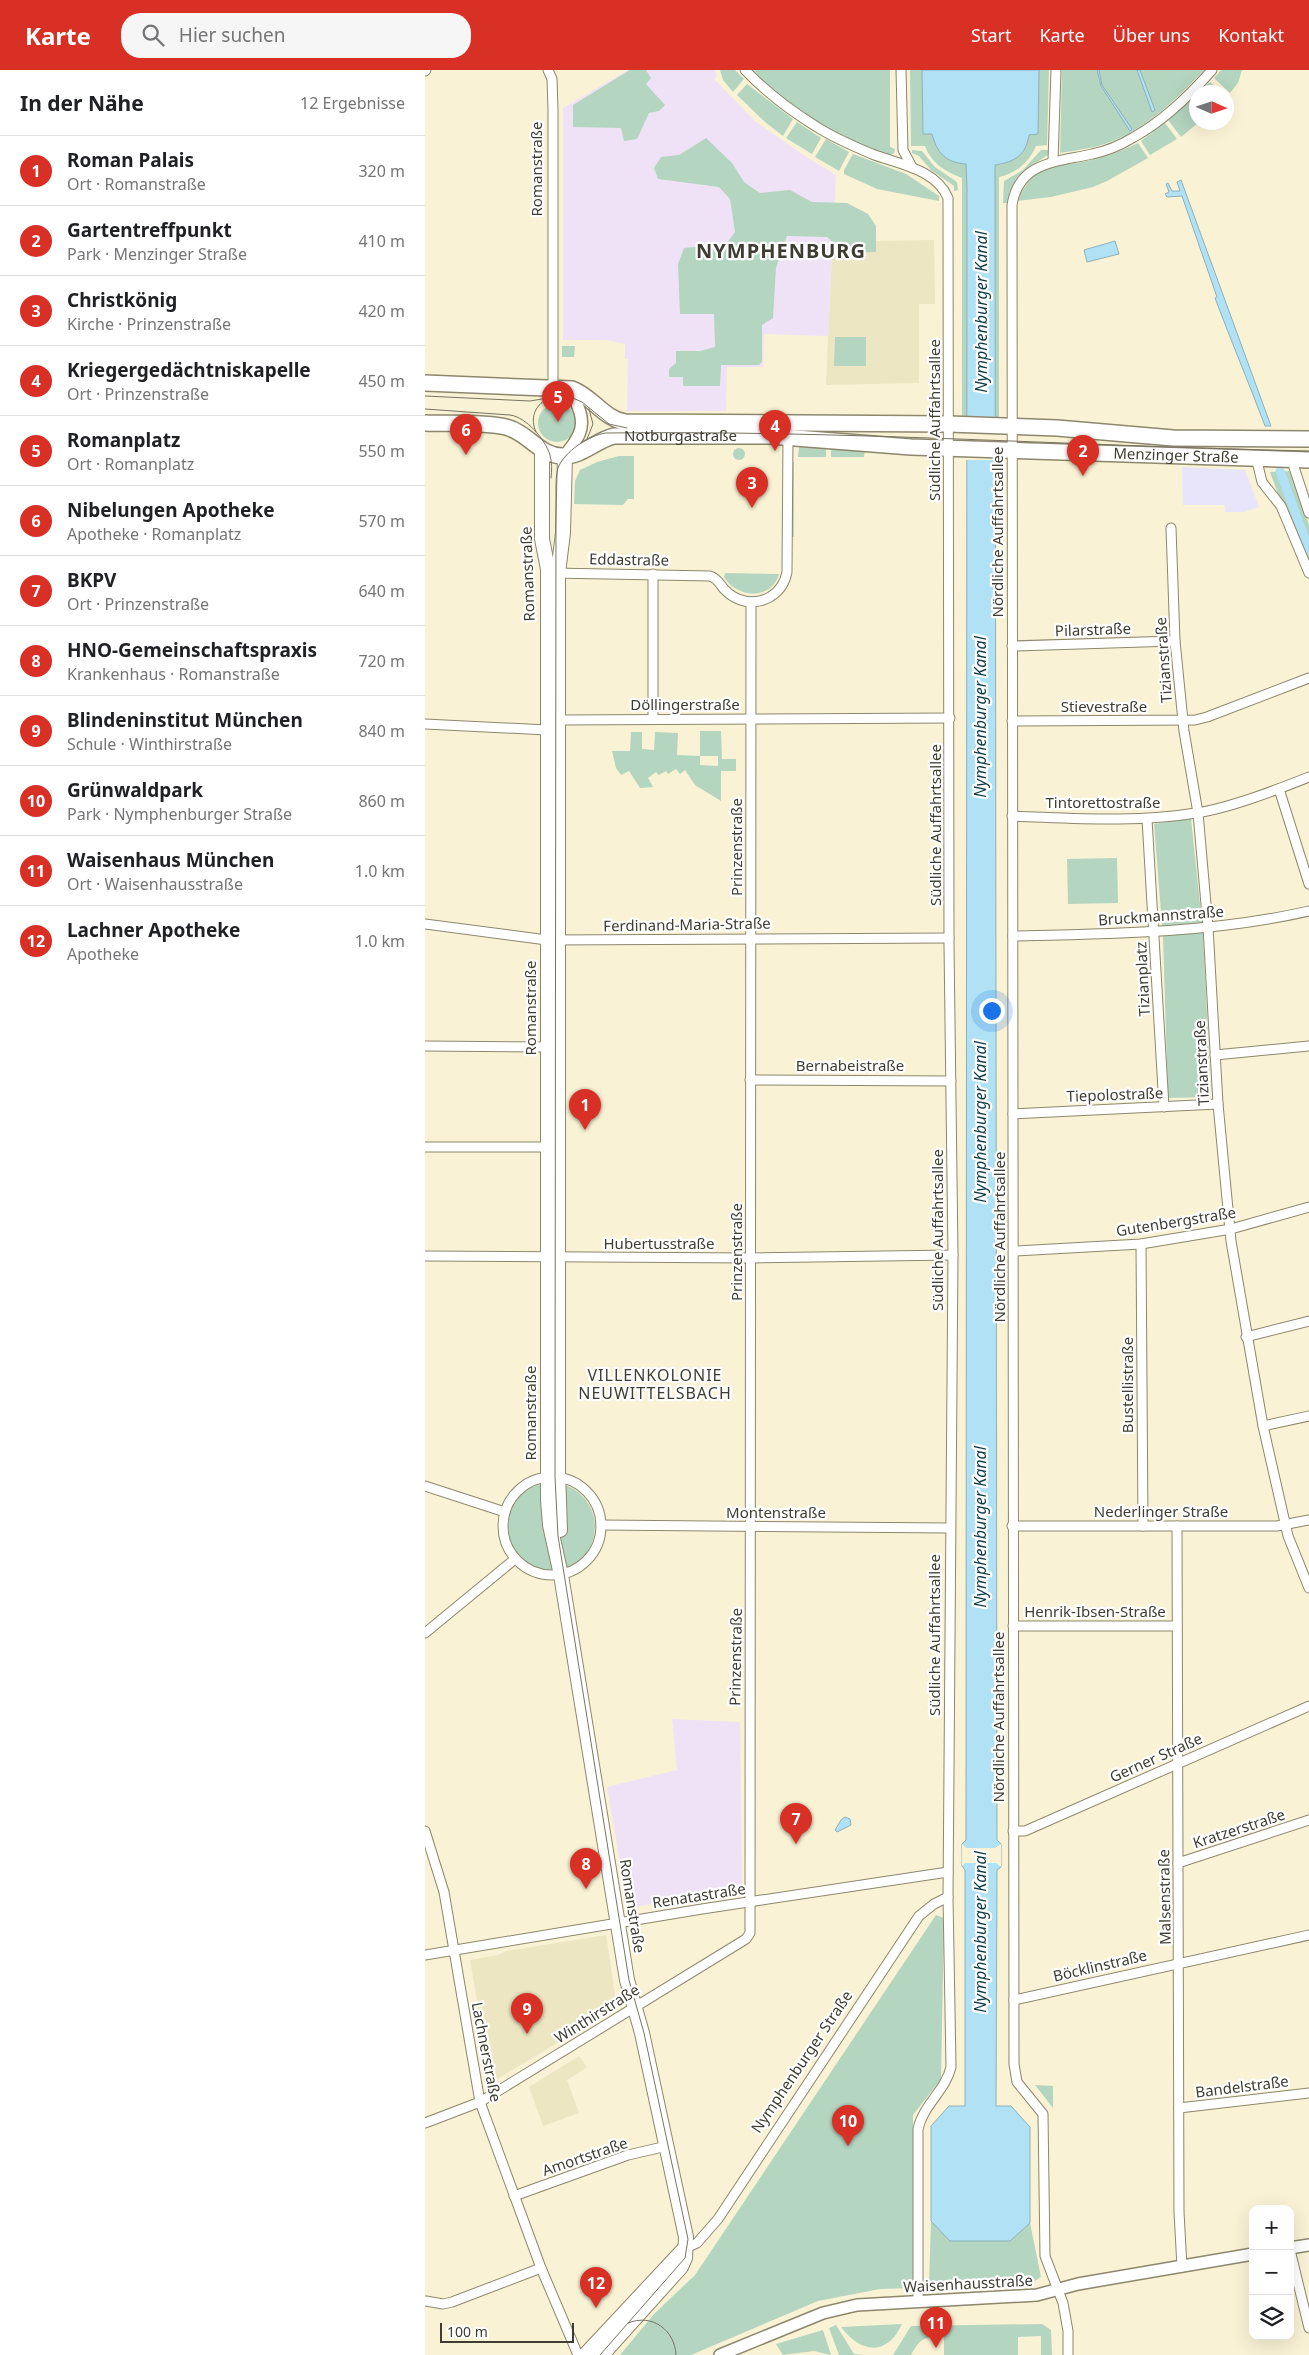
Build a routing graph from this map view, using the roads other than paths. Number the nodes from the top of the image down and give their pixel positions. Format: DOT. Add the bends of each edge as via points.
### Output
graph roads {
  1 [pos="548,70"];
  2 [pos="745,70"];
  3 [pos="901,70"];
  4 [pos="1056,70"];
  5 [pos="1212,70"];
  6 [pos="1053,160"];
  7 [pos="912,167"];
  8 [pos="425,383"];
  9 [pos="553,388"];
  10 [pos="577,392"];
  11 [pos="425,422"];
  12 [pos="955,425"];
  13 [pos="1006,426"];
  14 [pos="788,436"];
  15 [pos="1309,440"];
  16 [pos="955,449"];
  17 [pos="1005,450"];
  18 [pos="542,451"];
  19 [pos="565,456"];
  20 [pos="1256,458"];
  21 [pos="1291,458"];
  22 [pos="1309,460"];
  23 [pos="1309,512"];
  24 [pos="1171,528"];
  25 [pos="553,573"];
  26 [pos="1309,573"];
  27 [pos="653,574"];
  28 [pos="751,602"];
  29 [pos="1175,641"];
  30 [pos="1013,646"];
  31 [pos="1309,678"];
  32 [pos="950,718"];
  33 [pos="653,719"];
  34 [pos="751,719"];
  35 [pos="558,720"];
  36 [pos="1183,720"];
  37 [pos="1012,721"];
  38 [pos="425,724"];
  39 [pos="547,730"];
  40 [pos="1309,777"];
  41 [pos="1279,789"];
  42 [pos="1198,813"];
  43 [pos="1012,816"];
  44 [pos="1147,819"];
  45 [pos="1309,884"];
  46 [pos="1309,911"];
  47 [pos="425,924"];
  48 [pos="1209,927"];
  49 [pos="1155,931"];
  50 [pos="1013,936"];
  51 [pos="751,938"];
  52 [pos="949,938"];
  53 [pos="552,940"];
  54 [pos="425,1046"];
  55 [pos="1309,1046"];
  56 [pos="553,1047"];
  57 [pos="1215,1055"];
  58 [pos="750,1080"];
  59 [pos="951,1081"];
  60 [pos="1218,1104"];
  61 [pos="1164,1107"];
  62 [pos="1013,1114"];
  63 [pos="425,1147"];
  64 [pos="553,1147"];
  65 [pos="1309,1207"];
  66 [pos="1231,1229"];
  67 [pos="1141,1244"];
  68 [pos="1015,1251"];
  69 [pos="953,1255"];
  70 [pos="425,1256"];
  71 [pos="553,1257"];
  72 [pos="751,1258"];
  73 [pos="1309,1321"];
  74 [pos="1246,1337"];
  75 [pos="1309,1416"];
  76 [pos="1263,1426"];
  77 [pos="553,1477"];
  78 [pos="425,1486"];
  79 [pos="505,1512"];
  80 [pos="1309,1520"];
  81 [pos="601,1525"];
  82 [pos="1286,1525"];
  83 [pos="751,1526"];
  84 [pos="1012,1526"];
  85 [pos="1143,1526"];
  86 [pos="1177,1526"];
  87 [pos="950,1528"];
  88 [pos="515,1559"];
  89 [pos="560,1570"];
  90 [pos="1309,1588"];
  91 [pos="1013,1626"];
  92 [pos="1177,1626"];
  93 [pos="425,1632"];
  94 [pos="1309,1706"];
  95 [pos="1177,1764"];
  96 [pos="1309,1820"];
  97 [pos="425,1831"];
  98 [pos="1013,1831"];
  99 [pos="1178,1863"];
  100 [pos="948,1872"];
  101 [pos="947,1897"];
  102 [pos="750,1902"];
  103 [pos="618,1923"];
  104 [pos="1309,1935"];
  105 [pos="455,1950"];
  106 [pos="425,1955"];
  107 [pos="1179,1963"];
  108 [pos="1014,2000"];
  109 [pos="634,2006"];
  110 [pos="1309,2093"];
  111 [pos="480,2102"];
  112 [pos="1179,2108"];
  113 [pos="425,2123"];
  114 [pos="667,2146"];
  115 [pos="514,2196"];
  116 [pos="1309,2245"];
  117 [pos="686,2248"];
  118 [pos="1294,2248"];
  119 [pos="1290,2250"];
  120 [pos="1249,2255"];
  121 [pos="1182,2267"];
  122 [pos="541,2268"];
  123 [pos="1058,2291"];
  124 [pos="425,2299"];
  125 [pos="918,2302"];
  126 [pos="1309,2328"];
  127 [pos="578,2355"];
  128 [pos="585,2355"];
  129 [pos="603,2355"];
  130 [pos="720,2355"];
  131 [pos="1068,2355"];
  1 -- 9 [label="street, Romanstraße" via="552,79 553,110"];
  2 -- 7 [label="street, Südliche Auffahrtsallee" via="817,127 870,153"];
  3 -- 7 [label="street" via="903,150"];
  4 -- 6 [label="street"];
  5 -- 6 [label="street" via="1176,106 1114,148"];
  6 -- 13 [label="street, Nördliche Auffahrtsallee" via="1029,174 1013,199"];
  7 -- 12 [label="street, Südliche Auffahrtsallee" via="942,187 948,198"];
  8 -- 9 [label="main road"];
  9 -- 10 [label="main road"];
  10 -- 12 [label="main road, Notburgastraße" via="613,418 625,422"];
  10 -- 19 [label="street" via="583,425"];
  11 -- 18 [label="main road" via="507,427"];
  12 -- 13 [label="main road, Notburgastraße"];
  12 -- 16 [label="street, Südliche Auffahrtsallee"];
  13 -- 15 [label="main road, Menzinger Straße" via="1173,438"];
  13 -- 17 [label="street, Nördliche Auffahrtsallee"];
  14 -- 16 [label="main road, Notburgastraße"];
  14 -- 19 [label="main road, Notburgastraße" via="614,436"];
  14 -- 28 [label="street" via="786,578 774,595"];
  16 -- 17 [label="main road, Menzinger Straße"];
  16 -- 32 [label="street, Südliche Auffahrtsallee"];
  17 -- 20 [label="main road, Menzinger Straße"];
  17 -- 30 [label="street, Nördliche Auffahrtsallee"];
  18 -- 19 [label="main road"];
  18 -- 25 [label="main road, Romanstraße" via="542,539"];
  19 -- 25 [label="main road, Romanstraße" via="563,533"];
  20 -- 21 [label="main road, Menzinger Straße"];
  20 -- 26 [label="street" via="1262,482 1281,506"];
  21 -- 22 [label="main road, Menzinger Straße"];
  21 -- 23 [label="street"];
  24 -- 29 [label="street, Tizianstraße"];
  25 -- 27 [label="street, Eddastraße"];
  25 -- 35 [label="main road, Romanstraße"];
  25 -- 39 [label="main road, Romanstraße"];
  27 -- 28 [label="street, Eddastraße" via="715,577 729,594"];
  27 -- 33 [label="street"];
  28 -- 34 [label="street, Prinzenstraße"];
  29 -- 30 [label="street, Pilarstraße"];
  29 -- 36 [label="street, Tizianstraße"];
  30 -- 37 [label="street, Nördliche Auffahrtsallee"];
  31 -- 36 [label="street, Stievestraße" via="1207,717"];
  32 -- 34 [label="street, Döllingerstraße"];
  32 -- 52 [label="street, Südliche Auffahrtsallee"];
  33 -- 34 [label="street, Döllingerstraße"];
  33 -- 35 [label="street, Döllingerstraße"];
  34 -- 51 [label="street, Prinzenstraße"];
  35 -- 39 [label="street"];
  35 -- 53 [label="main road, Romanstraße"];
  36 -- 37 [label="street, Stievestraße"];
  36 -- 42 [label="street, Tizianstraße"];
  37 -- 43 [label="street, Nördliche Auffahrtsallee"];
  38 -- 39 [label="street"];
  39 -- 53 [label="main road, Romanstraße"];
  40 -- 41 [label="street, Tintorettostraße"];
  41 -- 42 [label="street, Tintorettostraße"];
  41 -- 45 [label="street"];
  42 -- 44 [label="street, Tintorettostraße"];
  42 -- 48 [label="street, Tizianstraße"];
  43 -- 44 [label="street, Tintorettostraße"];
  43 -- 50 [label="street, Nördliche Auffahrtsallee"];
  44 -- 49 [label="street, Tizianplatz"];
  46 -- 48 [label="street, Bruckmannstraße"];
  47 -- 53 [label="street, Ferdinand-Maria-Straße"];
  48 -- 49 [label="street, Bruckmannstraße"];
  48 -- 57 [label="street, Tizianstraße"];
  49 -- 50 [label="street, Bruckmannstraße"];
  49 -- 61 [label="street, Tizianplatz"];
  50 -- 62 [label="street, Nördliche Auffahrtsallee"];
  51 -- 52 [label="street, Ferdinand-Maria-Straße"];
  51 -- 53 [label="street, Ferdinand-Maria-Straße"];
  51 -- 58 [label="street, Prinzenstraße"];
  52 -- 59 [label="street, Südliche Auffahrtsallee"];
  53 -- 56 [label="main road, Romanstraße"];
  54 -- 56 [label="street"];
  55 -- 57 [label="street"];
  56 -- 64 [label="main road, Romanstraße"];
  57 -- 60 [label="street, Tizianstraße"];
  58 -- 59 [label="street, Bernabeistraße"];
  58 -- 72 [label="street, Prinzenstraße"];
  59 -- 69 [label="street, Südliche Auffahrtsallee"];
  60 -- 61 [label="street, Tiepolostraße"];
  60 -- 66 [label="street, Tizianstraße"];
  61 -- 62 [label="street, Tiepolostraße"];
  62 -- 68 [label="street, Nördliche Auffahrtsallee"];
  63 -- 64 [label="street"];
  64 -- 71 [label="main road, Romanstraße"];
  65 -- 66 [label="street, Gutenbergstraße"];
  66 -- 67 [label="street, Gutenbergstraße"];
  66 -- 74 [label="street, Tizianstraße"];
  67 -- 68 [label="street, Gutenbergstraße"];
  67 -- 85 [label="street, Bustellistraße"];
  68 -- 84 [label="street, Nördliche Auffahrtsallee"];
  69 -- 72 [label="street, Hubertusstraße"];
  69 -- 87 [label="street, Südliche Auffahrtsallee"];
  70 -- 71 [label="street, Hubertusstraße"];
  71 -- 72 [label="street, Hubertusstraße"];
  71 -- 77 [label="main road, Romanstraße"];
  72 -- 83 [label="street, Prinzenstraße"];
  73 -- 74 [label="street"];
  74 -- 76 [label="street, Tizianstraße"];
  75 -- 76 [label="street"];
  76 -- 82 [label="street, Tizianstraße"];
  77 -- 79 [label="street" via="535,1480 520,1489"];
  77 -- 81 [label="street" via="573,1482 588,1492 598,1508"];
  77 -- 89 [label="main road, Romanstraße" via="561,1547"];
  78 -- 79 [label="street"];
  79 -- 88 [label="street" via="504,1537"];
  80 -- 82 [label="street, Nederlinger Straße"];
  81 -- 83 [label="street, Montenstraße"];
  81 -- 89 [label="street" via="599,1542 590,1558 577,1569"];
  82 -- 86 [label="street, Nederlinger Straße"];
  82 -- 90 [label="street, Tizianstraße"];
  83 -- 87 [label="street, Montenstraße"];
  83 -- 102 [label="street, Prinzenstraße"];
  84 -- 85 [label="street, Nederlinger Straße"];
  84 -- 91 [label="street, Nördliche Auffahrtsallee"];
  85 -- 86 [label="street, Nederlinger Straße"];
  86 -- 92 [label="street, Malsenstraße"];
  87 -- 100 [label="street, Südliche Auffahrtsallee"];
  88 -- 89 [label="street" via="539,1574"];
  88 -- 93 [label="street"];
  89 -- 103 [label="main road, Romanstraße"];
  91 -- 92 [label="street, Henrik-Ibsen-Straße"];
  91 -- 98 [label="street, Nördliche Auffahrtsallee"];
  92 -- 95 [label="street, Malsenstraße"];
  94 -- 95 [label="street, Gerner Straße"];
  95 -- 98 [label="street, Gerner Straße" via="1025,1831"];
  95 -- 99 [label="street, Malsenstraße"];
  96 -- 99 [label="street, Kratzerstraße"];
  97 -- 105 [label="street, Lachnerstraße" via="444,1892"];
  98 -- 108 [label="street, Nördliche Auffahrtsallee"];
  99 -- 107 [label="street, Malsenstraße"];
  100 -- 101 [label="street, Südliche Auffahrtsallee"];
  100 -- 102 [label="street, Renatastraße"];
  101 -- 117 [label="street, Nymphenburger Straße" via="919,1916 717,2219 697,2243"];
  101 -- 125 [label="street, Südliche Auffahrtsallee" via="951,2067 947,2081 923,2113 918,2129"];
  102 -- 103 [label="street, Renatastraße"];
  102 -- 109 [label="street, Winthirstraße" via="750,1933 746,1939"];
  103 -- 105 [label="street, Renatastraße"];
  103 -- 109 [label="main road, Romanstraße"];
  104 -- 107 [label="street, Böcklinstraße"];
  105 -- 106 [label="street, Renatastraße"];
  105 -- 111 [label="street, Lachnerstraße"];
  107 -- 108 [label="street, Böcklinstraße"];
  107 -- 112 [label="street, Malsenstraße"];
  108 -- 123 [label="street, Nördliche Auffahrtsallee" via="1017,2082 1043,2114 1043,2237 1045,2256"];
  109 -- 111 [label="street, Winthirstraße"];
  109 -- 114 [label="main road, Romanstraße"];
  110 -- 112 [label="street, Bandelstraße"];
  111 -- 113 [label="street, Winthirstraße"];
  111 -- 115 [label="street, Lachnerstraße"];
  112 -- 121 [label="street, Malsenstraße"];
  114 -- 115 [label="street, Amortstraße" via="628,2155"];
  114 -- 117 [label="main road, Romanstraße"];
  115 -- 122 [label="street, Lachnerstraße"];
  116 -- 118 [label="street"];
  117 -- 128 [label="main road, Nymphenburger Straße"];
  117 -- 129 [label="main road" via="681,2267"];
  119 -- 126 [label="street"];
  120 -- 121 [label="street, Waisenhausstraße"];
  121 -- 123 [label="street, Waisenhausstraße" via="1078,2284"];
  122 -- 124 [label="street" via="452,2302 443,2304"];
  122 -- 127 [label="street, Lachnerstraße"];
  123 -- 125 [label="street, Waisenhausstraße" via="1019,2298"];
  123 -- 131 [label="street, Nördliche Auffahrtsallee" via="1068,2331"];
  125 -- 130 [label="street, Waisenhausstraße" via="857,2305 823,2314"];
}
